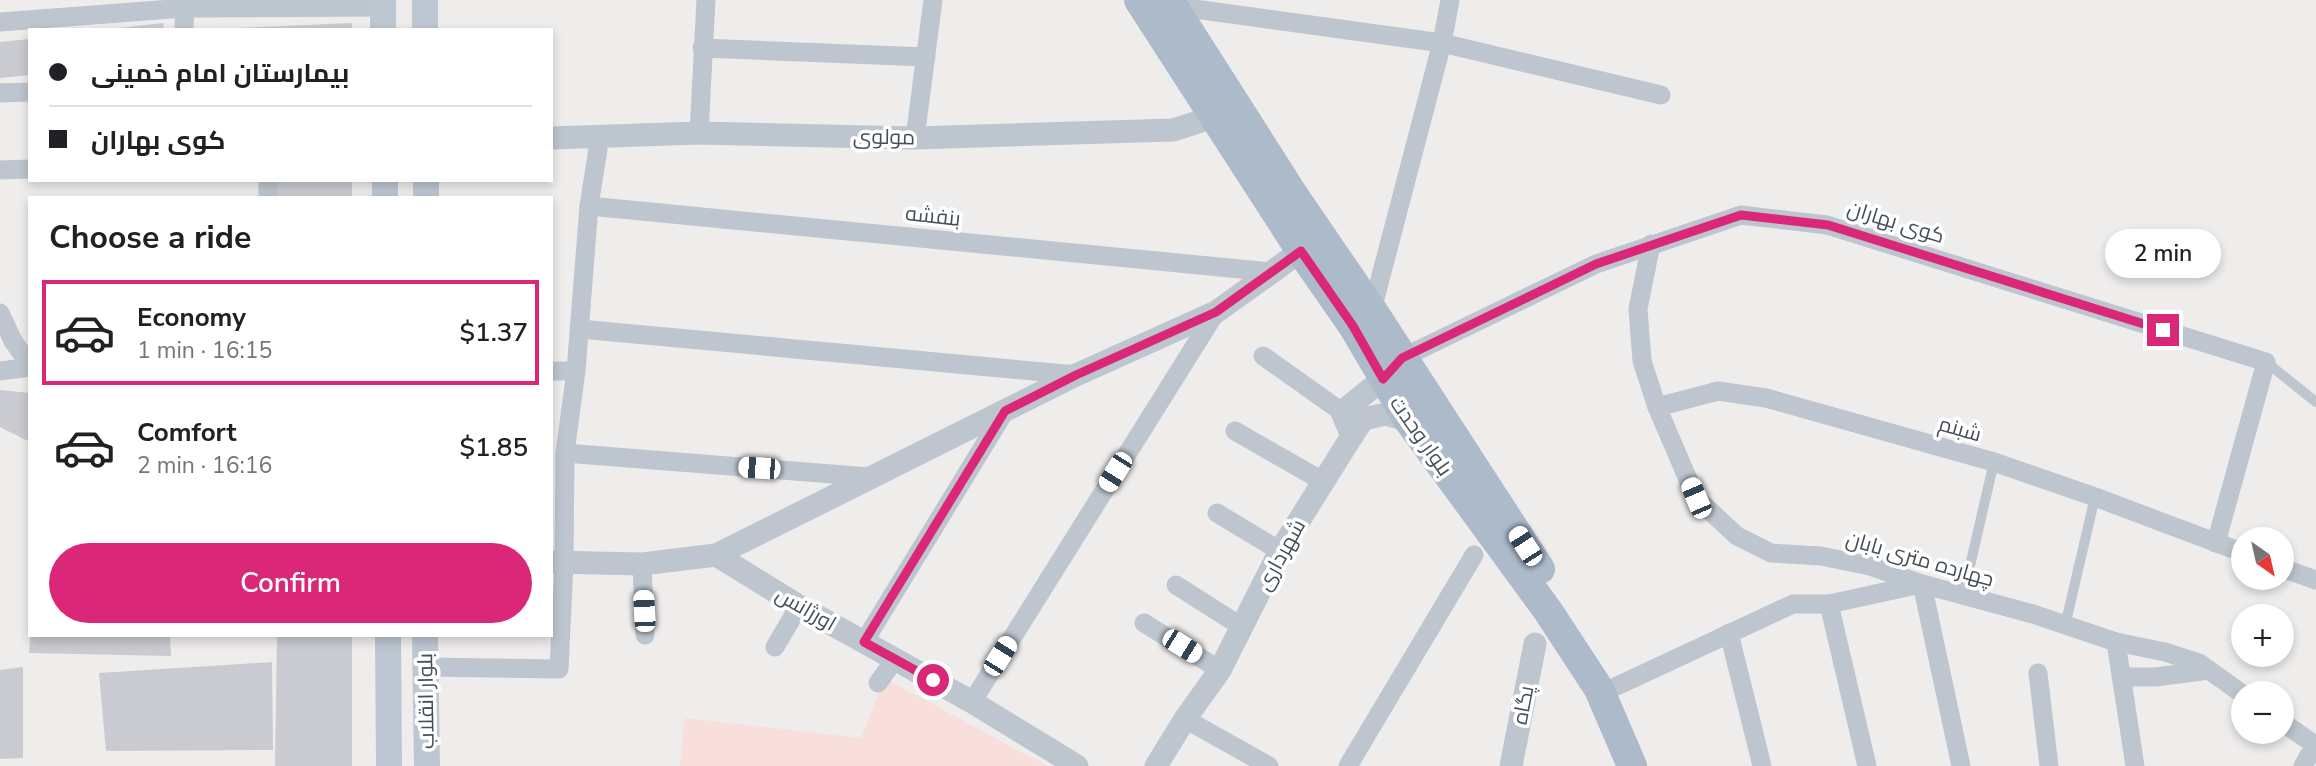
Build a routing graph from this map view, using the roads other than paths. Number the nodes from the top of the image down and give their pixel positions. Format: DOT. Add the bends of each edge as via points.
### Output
graph roads {
  1 [pos="425,0"];
  2 [pos="706,0"];
  3 [pos="933,0"];
  4 [pos="1139,0"];
  5 [pos="1450,0"];
  6 [pos="1171,3"];
  7 [pos="185,4"];
  8 [pos="383,12"];
  9 [pos="0,22"];
  10 [pos="184,28"];
  11 [pos="425,28"];
  12 [pos="1442,43"];
  13 [pos="702,48"];
  14 [pos="926,57"];
  15 [pos="28,92"];
  16 [pos="0,93"];
  17 [pos="1661,95"];
  18 [pos="1214,117"];
  19 [pos="699,132"];
  20 [pos="600,136"];
  21 [pos="553,138"];
  22 [pos="915,138"];
  23 [pos="28,169"];
  24 [pos="0,170"];
  25 [pos="589,206"];
  26 [pos="1651,244"];
  27 [pos="1301,251"];
  28 [pos="1271,272"];
  29 [pos="1372,310"];
  30 [pos="1216,312"];
  31 [pos="0,313"];
  32 [pos="580,329"];
  33 [pos="1263,356"];
  34 [pos="2266,362"];
  35 [pos="28,363"];
  36 [pos="28,366"];
  37 [pos="1393,369"];
  38 [pos="0,371"];
  39 [pos="553,371"];
  40 [pos="576,371"];
  41 [pos="1076,375"];
  42 [pos="2316,402"];
  43 [pos="1657,407"];
  44 [pos="1005,411"];
  45 [pos="1342,412"];
  46 [pos="1409,421"];
  47 [pos="1236,431"];
  48 [pos="1352,436"];
  49 [pos="565,453"];
  50 [pos="1994,462"];
  51 [pos="870,477"];
  52 [pos="1324,482"];
  53 [pos="2095,496"];
  54 [pos="1217,513"];
  55 [pos="2216,543"];
  56 [pos="2231,548"];
  57 [pos="1280,551"];
  58 [pos="716,555"];
  59 [pos="1474,555"];
  60 [pos="558,563"];
  61 [pos="642,564"];
  62 [pos="2294,572"];
  63 [pos="2316,580"];
  64 [pos="1922,584"];
  65 [pos="1176,585"];
  66 [pos="1964,596"];
  67 [pos="1829,604"];
  68 [pos="799,606"];
  69 [pos="1144,623"];
  70 [pos="2065,626"];
  71 [pos="1242,627"];
  72 [pos="1729,633"];
  73 [pos="645,635"];
  74 [pos="388,637"];
  75 [pos="425,637"];
  76 [pos="864,642"];
  77 [pos="2116,642"];
  78 [pos="1535,644"];
  79 [pos="775,647"];
  80 [pos="895,659"];
  81 [pos="426,667"];
  82 [pos="2204,667"];
  83 [pos="1220,670"];
  84 [pos="2038,673"];
  85 [pos="2121,677"];
  86 [pos="878,683"];
  87 [pos="2231,686"];
  88 [pos="1617,687"];
  89 [pos="972,702"];
  90 [pos="1185,719"];
  91 [pos="2294,730"];
  92 [pos="2315,745"];
  93 [pos="1624,759"];
  94 [pos="389,766"];
  95 [pos="427,766"];
  96 [pos="1077,766"];
  97 [pos="1156,766"];
  98 [pos="1269,766"];
  99 [pos="1348,766"];
  100 [pos="1511,766"];
  101 [pos="1653,766"];
  102 [pos="1762,766"];
  103 [pos="1867,766"];
  104 [pos="1961,766"];
  105 [pos="2049,766"];
  106 [pos="2135,766"];
  107 [pos="2303,766"];
  1 -- 11 [label="main road"];
  2 -- 13 [label="street"];
  3 -- 14 [label="street"];
  4 -- 18 [label="main road, بلوار وحدت"];
  5 -- 12 [label="street"];
  6 -- 12 [label="street"];
  6 -- 29 [label="main road, بلوار وحدت"];
  7 -- 8 [label="street"];
  7 -- 9 [label="street"];
  7 -- 10 [label="street"];
  12 -- 17 [label="street"];
  12 -- 29 [label="street"];
  13 -- 14 [label="street"];
  13 -- 19 [label="street"];
  14 -- 22 [label="street"];
  15 -- 16 [label="street"];
  18 -- 22 [label="street, مولوی" via="1173,130"];
  18 -- 27 [label="main road, بلوار وحدت"];
  19 -- 20 [label="street, مولوی"];
  19 -- 22 [label="street, مولوی"];
  20 -- 21 [label="street, مولوی"];
  20 -- 25 [label="street"];
  23 -- 24 [label="street"];
  25 -- 28 [label="street, بنفشه"];
  25 -- 32 [label="street"];
  26 -- 34 [label="street, کوی بهاران" via="1741,215 1828,225"];
  26 -- 37 [label="street, کوی بهاران" via="1596,264"];
  26 -- 43 [label="street, چهارده متری بابان" via="1638,309 1642,361"];
  27 -- 28 [label="street"];
  27 -- 37 [label="main road, بلوار وحدت" via="1353,326"];
  28 -- 30 [label="street"];
  29 -- 37 [label="main road, بلوار وحدت"];
  30 -- 41 [label="street"];
  30 -- 89 [label="street"];
  31 -- 35 [label="street"];
  32 -- 40 [label="street"];
  32 -- 41 [label="street"];
  33 -- 45 [label="street"];
  34 -- 42 [label="lane"];
  34 -- 55 [label="street"];
  36 -- 38 [label="street"];
  37 -- 45 [label="street"];
  37 -- 46 [label="main road, بلوار وحدت"];
  37 -- 88 [label="main road, بلوار وحدت"];
  39 -- 40 [label="street"];
  40 -- 49 [label="street"];
  41 -- 44 [label="street"];
  43 -- 50 [label="street, شبنم" via="1718,391 1766,398"];
  43 -- 64 [label="street, چهارده متری بابان" via="1696,498 1737,536 1771,553 1821,556 1870,566"];
  44 -- 51 [label="street"];
  44 -- 76 [label="street"];
  45 -- 48 [label="street"];
  46 -- 48 [label="street" via="1386,414 1363,419"];
  46 -- 93 [label="main road, بلوار وحدت" via="1599,688"];
  47 -- 52 [label="street"];
  48 -- 52 [label="street, شهرداری"];
  49 -- 51 [label="street"];
  49 -- 60 [label="street"];
  50 -- 53 [label="street, شبنم"];
  50 -- 66 [label="lane"];
  51 -- 58 [label="street"];
  52 -- 57 [label="street, شهرداری"];
  53 -- 55 [label="street, شبنم"];
  53 -- 70 [label="lane"];
  54 -- 57 [label="street"];
  55 -- 56 [label="street, شبنم"];
  57 -- 71 [label="street, شهرداری"];
  58 -- 61 [label="street"];
  58 -- 68 [label="street, اورژانس"];
  59 -- 99 [label="street"];
  60 -- 61 [label="street"];
  60 -- 81 [label="street" via="559,669"];
  61 -- 73 [label="street"];
  62 -- 63 [label="street"];
  64 -- 66 [label="street, چهارده متری بابان"];
  64 -- 67 [label="street"];
  64 -- 104 [label="street"];
  65 -- 71 [label="street"];
  66 -- 70 [label="street, چهارده متری بابان"];
  67 -- 72 [label="street" via="1793,604"];
  67 -- 103 [label="street"];
  68 -- 76 [label="street, اورژانس"];
  68 -- 79 [label="street"];
  69 -- 83 [label="street"];
  70 -- 77 [label="street, چهارده متری بابان"];
  71 -- 83 [label="street, شهرداری"];
  72 -- 88 [label="street"];
  72 -- 102 [label="street"];
  74 -- 94 [label="main road, بلوار انقلاب"];
  75 -- 81 [label="main road, بلوار انقلاب"];
  76 -- 80 [label="street, اورژانس"];
  77 -- 82 [label="street, چهارده متری بابان" via="2165,652"];
  77 -- 85 [label="street"];
  78 -- 100 [label="street, پگاه"];
  80 -- 86 [label="street"];
  80 -- 89 [label="street, اورژانس"];
  81 -- 95 [label="main road, بلوار انقلاب"];
  82 -- 85 [label="street" via="2156,677"];
  82 -- 87 [label="street, چهارده متری بابان"];
  83 -- 90 [label="street, شهرداری"];
  84 -- 105 [label="street"];
  85 -- 106 [label="street"];
  88 -- 101 [label="main road, بلوار وحدت"];
  89 -- 96 [label="street, اورژانس"];
  90 -- 97 [label="street, شهرداری"];
  90 -- 98 [label="street"];
  91 -- 92 [label="street"];
  92 -- 107 [label="street"];
}
